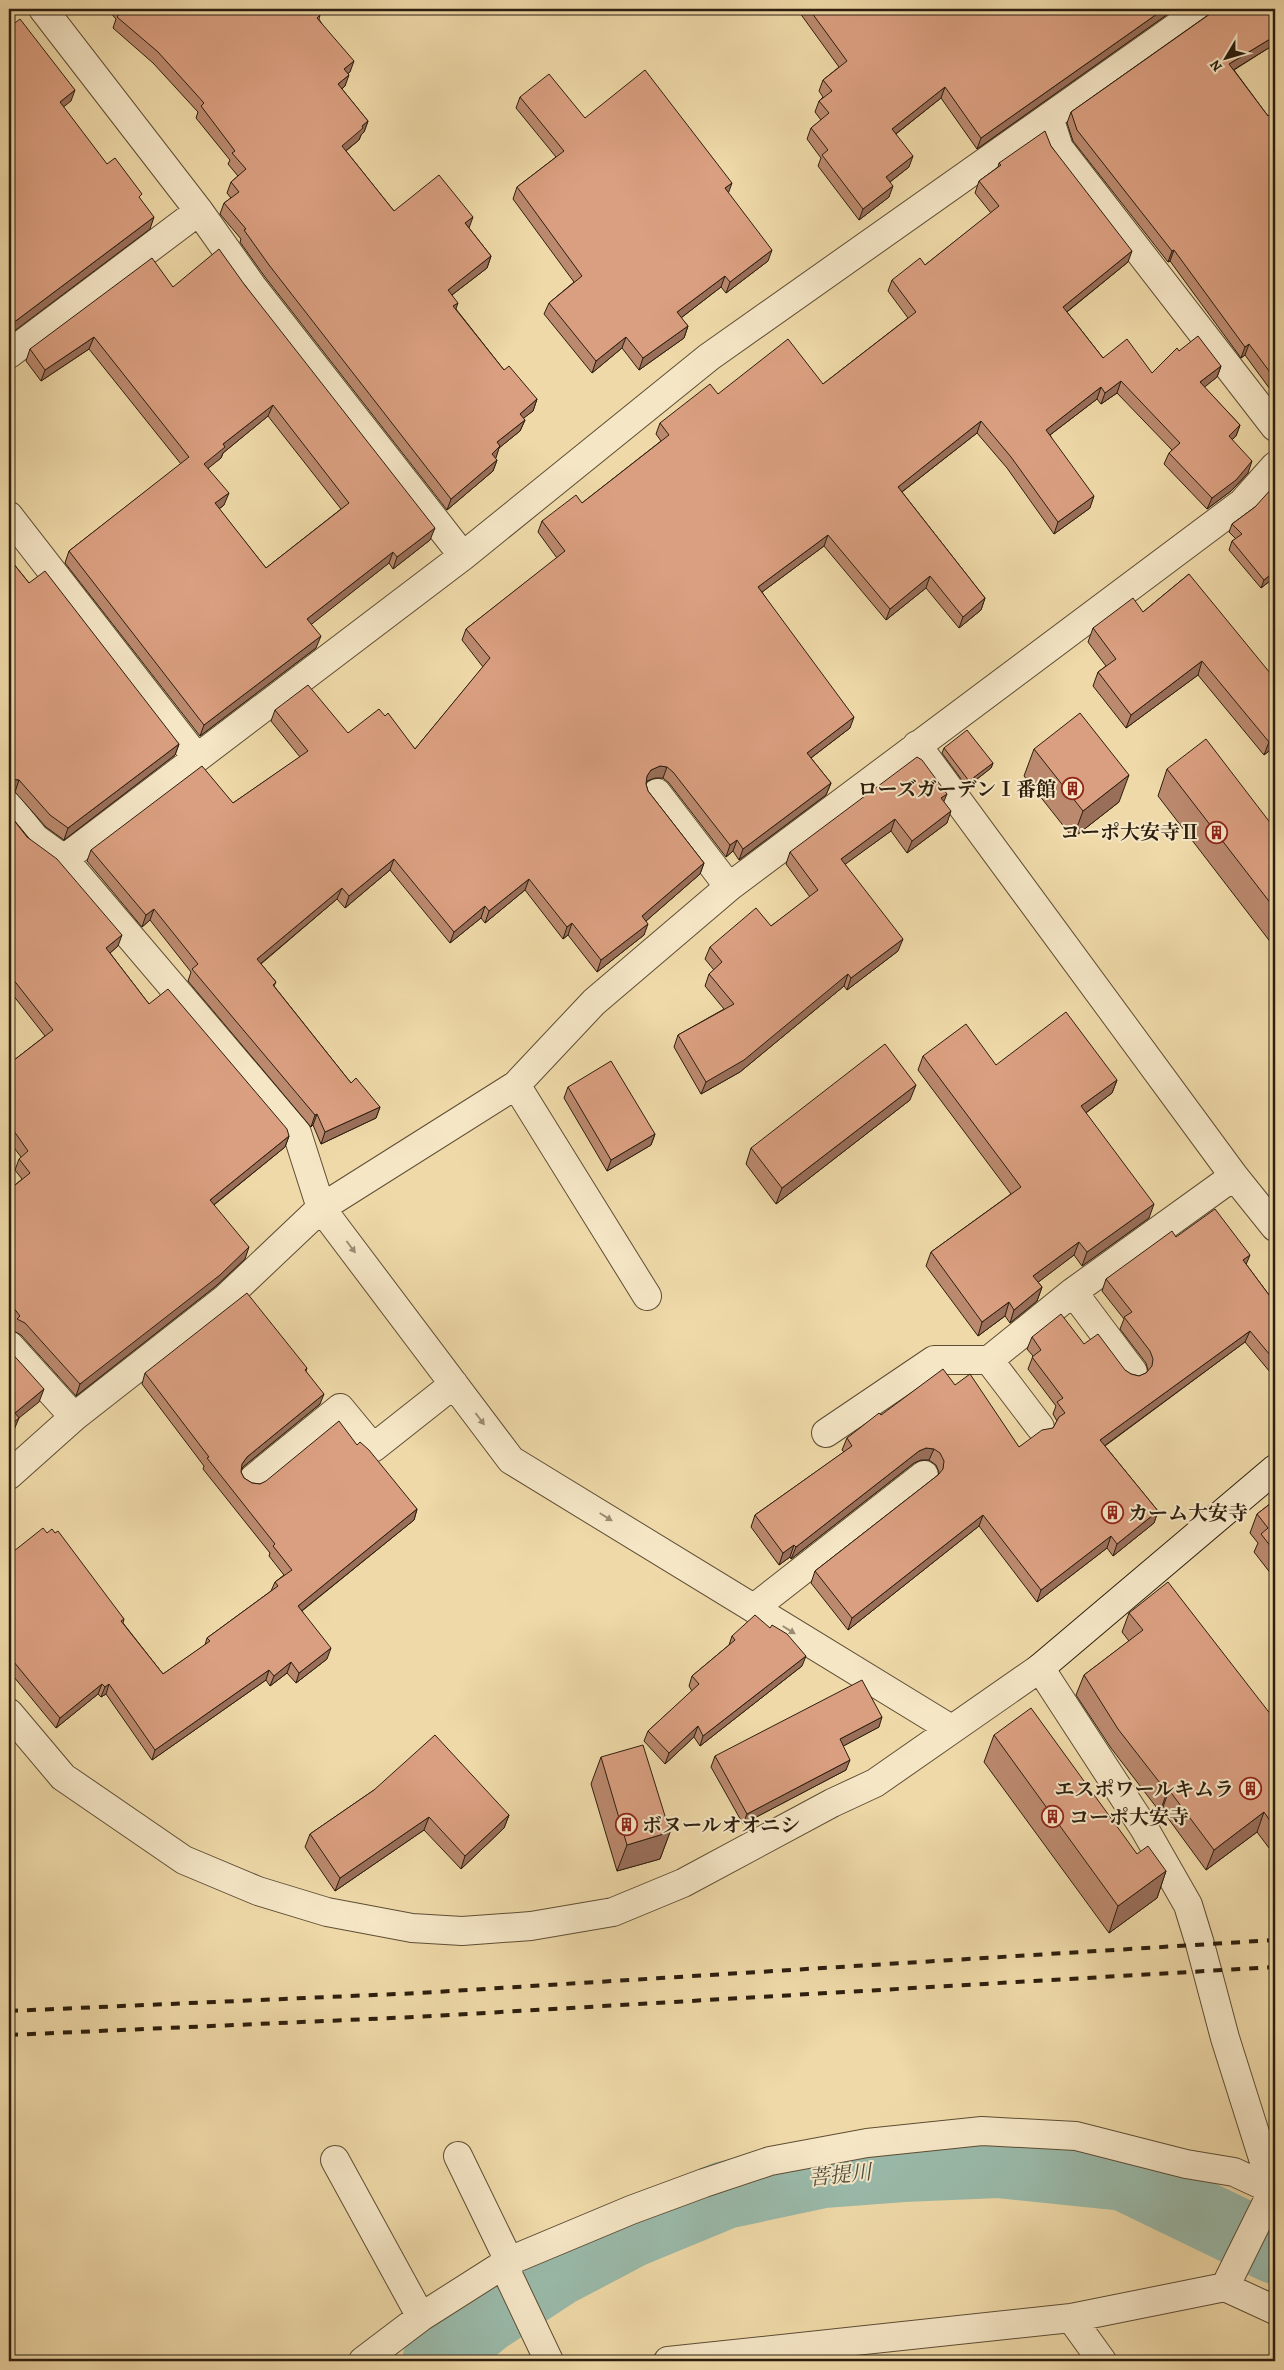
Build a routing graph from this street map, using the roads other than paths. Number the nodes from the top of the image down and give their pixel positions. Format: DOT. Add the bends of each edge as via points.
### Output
graph roads {
  1 [pos="43,9"];
  2 [pos="1202,9"];
  3 [pos="1049,117"];
  4 [pos="199,211"];
  5 [pos="9,354"];
  6 [pos="1275,427"];
  7 [pos="1275,466"];
  8 [pos="9,516"];
  9 [pos="463,556"];
  10 [pos="917,745"];
  11 [pos="196,758"];
  12 [pos="657,793"];
  13 [pos="9,806"];
  14 [pos="64,859"];
  15 [pos="729,887"];
  16 [pos="516,1085"];
  17 [pos="1234,1176"];
  18 [pos="321,1208"];
  19 [pos="1275,1227"];
  20 [pos="1073,1292"];
  21 [pos="647,1296"];
  22 [pos="9,1345"];
  23 [pos="989,1360"];
  24 [pos="1133,1372"];
  25 [pos="454,1384"];
  26 [pos="74,1417"];
  27 [pos="1040,1427"];
  28 [pos="826,1433"];
  29 [pos="1275,1469"];
  30 [pos="9,1475"];
  31 [pos="924,1475"];
  32 [pos="253,1479"];
  33 [pos="754,1608"];
  34 [pos="1040,1668"];
  35 [pos="9,1713"];
  36 [pos="951,1729"];
  37 [pos="458,2156"];
  38 [pos="335,2160"];
  39 [pos="1272,2194"];
  40 [pos="506,2267"];
  41 [pos="1229,2278"];
  42 [pos="1275,2310"];
  43 [pos="421,2317"];
  44 [pos="1071,2318"];
  45 [pos="833,2352"];
  46 [pos="363,2361"];
  47 [pos="549,2361"];
  48 [pos="668,2361"];
  49 [pos="1102,2361"];
  1 -- 4 [label="street"];
  2 -- 3 [label="street"];
  3 -- 6 [label="street" via="1059,148"];
  3 -- 9 [label="street" via="709,358"];
  4 -- 5 [label="street"];
  4 -- 9 [label="street" via="252,286"];
  7 -- 10 [label="street" via="1242,503"];
  8 -- 11 [label="street"];
  9 -- 11 [label="street"];
  10 -- 15 [label="street"];
  10 -- 17 [label="street"];
  11 -- 14 [label="street"];
  12 -- 15 [label="street"];
  13 -- 14 [label="street" via="35,838"];
  14 -- 18 [label="street" via="297,1133"];
  15 -- 16 [label="street" via="594,1002"];
  16 -- 18 [label="street"];
  16 -- 21 [label="street"];
  17 -- 19 [label="street"];
  17 -- 20 [label="street"];
  18 -- 25 [label="street, one-way"];
  18 -- 26 [label="street" via="226,1298"];
  20 -- 23 [label="street"];
  20 -- 24 [label="street"];
  22 -- 26 [label="street"];
  23 -- 27 [label="street"];
  23 -- 28 [label="street" via="934,1360"];
  25 -- 32 [label="street" via="374,1448 340,1408"];
  25 -- 33 [label="street, one-way" via="511,1460"];
  26 -- 30 [label="street"];
  29 -- 34 [label="street"];
  31 -- 33 [label="street"];
  33 -- 36 [label="street, one-way"];
  34 -- 36 [label="street"];
  34 -- 39 [label="street" via="1144,1828 1188,1905"];
  35 -- 36 [label="street" via="62,1777 184,1860 258,1891 327,1912 412,1928 462,1931 531,1926 613,1912 683,1883 875,1783"];
  37 -- 40 [label="street"];
  38 -- 43 [label="street"];
  39 -- 40 [label="street" via="1234,2172 1186,2164 1076,2136 973,2132 867,2143 770,2161 631,2210"];
  39 -- 41 [label="street"];
  40 -- 43 [label="street"];
  40 -- 47 [label="street"];
  41 -- 42 [label="street"];
  41 -- 44 [label="street"];
  43 -- 46 [label="street"];
  44 -- 45 [label="street"];
  44 -- 49 [label="street"];
  45 -- 48 [label="street"];
}
